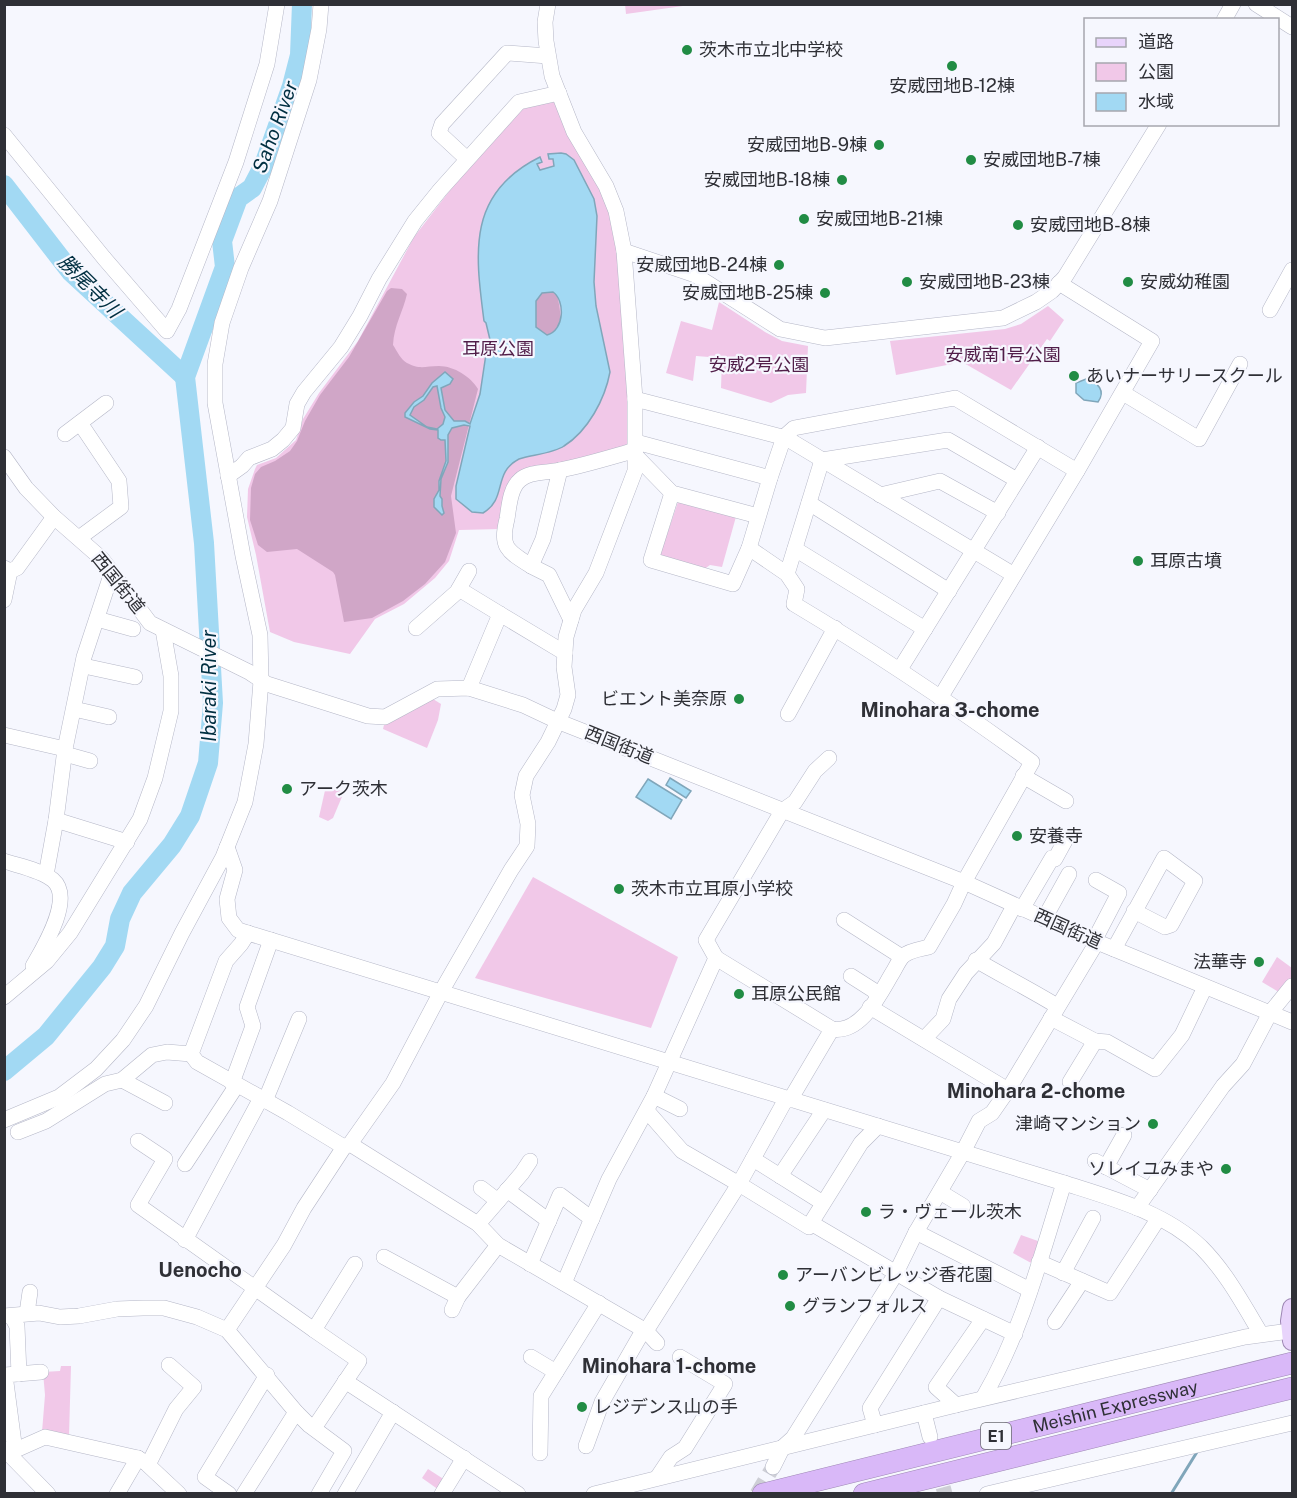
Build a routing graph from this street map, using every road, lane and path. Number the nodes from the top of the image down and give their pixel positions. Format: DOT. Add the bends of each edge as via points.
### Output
graph roads {
  1 [pos="277,4"];
  2 [pos="321,4"];
  3 [pos="548,4"];
  4 [pos="1233,4"];
  5 [pos="1256,4"];
  6 [pos="1225,18"];
  7 [pos="1279,18"];
  8 [pos="1279,18"];
  9 [pos="1293,27"];
  10 [pos="548,56"];
  11 [pos="559,93"];
  12 [pos="1158,126"];
  13 [pos="4,135"];
  14 [pos="467,159"];
  15 [pos="624,251"];
  16 [pos="1293,270"];
  17 [pos="1059,283"];
  18 [pos="1270,310"];
  19 [pos="1240,364"];
  20 [pos="1123,393"];
  21 [pos="635,399"];
  22 [pos="106,403"];
  23 [pos="80,423"];
  24 [pos="65,434"];
  25 [pos="784,437"];
  26 [pos="1038,447"];
  27 [pos="636,450"];
  28 [pos="4,457"];
  29 [pos="822,460"];
  30 [pos="560,470"];
  31 [pos="1077,471"];
  32 [pos="9,476"];
  33 [pos="228,476"];
  34 [pos="770,478"];
  35 [pos="1017,480"];
  36 [pos="672,493"];
  37 [pos="880,495"];
  38 [pos="809,503"];
  39 [pos="998,513"];
  40 [pos="758,516"];
  41 [pos="54,517"];
  42 [pos="79,538"];
  43 [pos="749,548"];
  44 [pos="795,549"];
  45 [pos="974,551"];
  46 [pos="531,566"];
  47 [pos="8,569"];
  48 [pos="469,571"];
  49 [pos="112,572"];
  50 [pos="787,574"];
  51 [pos="1014,575"];
  52 [pos="459,589"];
  53 [pos="949,591"];
  54 [pos="4,600"];
  55 [pos="500,614"];
  56 [pos="97,619"];
  57 [pos="571,620"];
  58 [pos="416,628"];
  59 [pos="835,628"];
  60 [pos="133,629"];
  61 [pos="925,629"];
  62 [pos="164,630"];
  63 [pos="565,654"];
  64 [pos="84,666"];
  65 [pos="900,669"];
  66 [pos="135,677"];
  67 [pos="255,677"];
  68 [pos="469,688"];
  69 [pos="940,698"];
  70 [pos="74,709"];
  71 [pos="788,714"];
  72 [pos="108,717"];
  73 [pos="557,721"];
  74 [pos="4,735"];
  75 [pos="65,752"];
  76 [pos="829,758"];
  77 [pos="90,761"];
  78 [pos="1023,776"];
  79 [pos="1066,801"];
  80 [pos="782,811"];
  81 [pos="56,820"];
  82 [pos="1066,839"];
  83 [pos="127,842"];
  84 [pos="227,847"];
  85 [pos="4,861"];
  86 [pos="1069,874"];
  87 [pos="46,875"];
  88 [pos="1096,880"];
  89 [pos="964,882"];
  90 [pos="1018,908"];
  91 [pos="1134,911"];
  92 [pos="1044,919"];
  93 [pos="844,920"];
  94 [pos="248,933"];
  95 [pos="271,940"];
  96 [pos="1095,941"];
  97 [pos="1114,949"];
  98 [pos="903,957"];
  99 [pos="716,958"];
  100 [pos="976,960"];
  101 [pos="30,976"];
  102 [pos="851,976"];
  103 [pos="1293,986"];
  104 [pos="1205,987"];
  105 [pos="441,992"];
  106 [pos="4,997"];
  107 [pos="874,1002"];
  108 [pos="1054,1012"];
  109 [pos="1270,1013"];
  110 [pos="299,1019"];
  111 [pos="1293,1022"];
  112 [pos="832,1029"];
  113 [pos="924,1039"];
  114 [pos="1095,1041"];
  115 [pos="192,1054"];
  116 [pos="669,1062"];
  117 [pos="100,1064"];
  118 [pos="122,1080"];
  119 [pos="1070,1082"];
  120 [pos="234,1084"];
  121 [pos="1008,1090"];
  122 [pos="654,1096"];
  123 [pos="263,1099"];
  124 [pos="788,1099"];
  125 [pos="165,1103"];
  126 [pos="680,1109"];
  127 [pos="824,1110"];
  128 [pos="647,1111"];
  129 [pos="59,1113"];
  130 [pos="4,1120"];
  131 [pos="878,1126"];
  132 [pos="18,1132"];
  133 [pos="1124,1135"];
  134 [pos="138,1141"];
  135 [pos="347,1146"];
  136 [pos="963,1152"];
  137 [pos="165,1159"];
  138 [pos="753,1159"];
  139 [pos="530,1161"];
  140 [pos="780,1176"];
  141 [pos="1064,1183"];
  142 [pos="739,1184"];
  143 [pos="481,1188"];
  144 [pos="1150,1190"];
  145 [pos="940,1192"];
  146 [pos="502,1196"];
  147 [pos="823,1203"];
  148 [pos="963,1206"];
  149 [pos="1137,1208"];
  150 [pos="1093,1218"];
  151 [pos="592,1219"];
  152 [pos="1158,1219"];
  153 [pos="549,1221"];
  154 [pos="811,1223"];
  155 [pos="478,1224"];
  156 [pos="916,1232"];
  157 [pos="185,1240"];
  158 [pos="498,1245"];
  159 [pos="384,1257"];
  160 [pos="1039,1262"];
  161 [pos="355,1264"];
  162 [pos="530,1264"];
  163 [pos="1063,1273"];
  164 [pos="895,1275"];
  165 [pos="1082,1281"];
  166 [pos="564,1283"];
  167 [pos="254,1289"];
  168 [pos="1030,1290"];
  169 [pos="30,1292"];
  170 [pos="939,1298"];
  171 [pos="599,1303"];
  172 [pos="1293,1308"];
  173 [pos="15,1315"];
  174 [pos="983,1319"];
  175 [pos="1055,1322"];
  176 [pos="227,1330"];
  177 [pos="314,1330"];
  178 [pos="645,1330"];
  179 [pos="1015,1334"];
  180 [pos="1261,1334"];
  181 [pos="1291,1336"];
  182 [pos="657,1342"];
  183 [pos="531,1357"];
  184 [pos="680,1357"];
  185 [pos="1293,1363"];
  186 [pos="169,1365"];
  187 [pos="556,1371"];
  188 [pos="41,1372"];
  189 [pos="19,1374"];
  190 [pos="267,1375"];
  191 [pos="345,1381"];
  192 [pos="1293,1388"];
  193 [pos="983,1398"];
  194 [pos="956,1405"];
  195 [pos="296,1412"];
  196 [pos="393,1412"];
  197 [pos="924,1413"];
  198 [pos="1293,1423"];
  199 [pos="875,1425"];
  200 [pos="314,1428"];
  201 [pos="930,1437"];
  202 [pos="586,1446"];
  203 [pos="783,1447"];
  204 [pos="9,1451"];
  205 [pos="344,1451"];
  206 [pos="540,1453"];
  207 [pos="464,1458"];
  208 [pos="143,1462"];
  209 [pos="363,1463"];
  210 [pos="773,1467"];
  211 [pos="657,1478"];
  212 [pos="48,1494"];
  213 [pos="117,1494"];
  214 [pos="179,1494"];
  215 [pos="229,1494"];
  216 [pos="244,1494"];
  217 [pos="319,1494"];
  218 [pos="345,1494"];
  219 [pos="442,1494"];
  220 [pos="518,1494"];
  221 [pos="594,1494"];
  222 [pos="763,1494"];
  223 [pos="864,1494"];
  224 [pos="987,1494"];
  1 -- 13 [label="street" via="267,64 236,162 167,331"];
  2 -- 33 [label="street" via="309,80 270,201 222,323 214,364 214,403"];
  3 -- 10 [label="street"];
  4 -- 6 [label="street"];
  5 -- 8 [label="street"];
  7 -- 9 [label="street"];
  10 -- 11 [label="street"];
  10 -- 14 [label="street" via="507,53 442,124 440,134"];
  11 -- 14 [label="street" via="519,102"];
  11 -- 15 [label="street" via="574,132 616,211"];
  12 -- 17 [label="street"];
  14 -- 33 [label="street" via="415,220 341,347 304,392 297,404 293,428 272,449 249,458"];
  15 -- 17 [label="street" via="694,275 780,329 825,338 1003,318 1036,303"];
  15 -- 21 [label="street"];
  16 -- 18 [label="street"];
  17 -- 20 [label="street" via="1152,341"];
  19 -- 20 [label="street" via="1199,439"];
  20 -- 31 [label="street"];
  21 -- 25 [label="street"];
  21 -- 27 [label="street"];
  22 -- 23 [label="street"];
  23 -- 24 [label="street"];
  23 -- 42 [label="street" via="119,481 121,507"];
  25 -- 26 [label="street" via="794,428 955,398"];
  25 -- 29 [label="street"];
  25 -- 34 [label="street"];
  26 -- 31 [label="street"];
  26 -- 35 [label="street"];
  27 -- 30 [label="street"];
  27 -- 34 [label="street"];
  27 -- 36 [label="street"];
  27 -- 57 [label="street" via="635,471 608,545"];
  28 -- 32 [label="street, 西国街道"];
  29 -- 35 [label="street" via="948,440"];
  29 -- 37 [label="street"];
  29 -- 38 [label="street"];
  30 -- 46 [label="street" via="543,539"];
  30 -- 46 [label="street" via="530,475 519,480 513,490 504,544 512,555"];
  31 -- 51 [label="street"];
  32 -- 41 [label="street, 西国街道"];
  33 -- 67 [label="street" via="260,635"];
  34 -- 40 [label="street"];
  35 -- 39 [label="street"];
  36 -- 40 [label="street"];
  36 -- 43 [label="street" via="651,560 733,584"];
  37 -- 39 [label="street" via="940,481"];
  37 -- 45 [label="street"];
  38 -- 44 [label="street"];
  38 -- 53 [label="street"];
  39 -- 45 [label="street"];
  40 -- 43 [label="street"];
  41 -- 42 [label="street, 西国街道"];
  41 -- 47 [label="street" via="17,568"];
  42 -- 49 [label="street, 西国街道"];
  43 -- 50 [label="street"];
  44 -- 50 [label="street"];
  44 -- 61 [label="street"];
  45 -- 51 [label="street"];
  45 -- 53 [label="street"];
  46 -- 57 [label="street" via="549,575"];
  47 -- 54 [label="street"];
  48 -- 52 [label="street"];
  49 -- 56 [label="street"];
  49 -- 62 [label="street, 西国街道" via="150,623"];
  50 -- 59 [label="street" via="797,589 794,604"];
  51 -- 69 [label="street"];
  52 -- 55 [label="street"];
  52 -- 58 [label="street"];
  53 -- 61 [label="street"];
  55 -- 63 [label="street"];
  55 -- 68 [label="street"];
  56 -- 60 [label="street"];
  56 -- 64 [label="street"];
  57 -- 63 [label="street"];
  59 -- 65 [label="street"];
  59 -- 71 [label="street"];
  61 -- 65 [label="street"];
  62 -- 67 [label="street, 西国街道"];
  62 -- 83 [label="street" via="171,676 171,711 156,778"];
  63 -- 73 [label="street" via="568,695"];
  64 -- 66 [label="street"];
  64 -- 70 [label="street"];
  65 -- 69 [label="street"];
  67 -- 68 [label="street, 西国街道" via="368,716 386,717 436,689"];
  67 -- 84 [label="street" via="256,744 245,802"];
  68 -- 73 [label="street, 西国街道" via="523,705"];
  69 -- 78 [label="street" via="1032,762"];
  70 -- 72 [label="street"];
  70 -- 75 [label="street"];
  73 -- 80 [label="street, 西国街道"];
  73 -- 105 [label="street" via="526,776 522,795 528,824 526,846"];
  74 -- 75 [label="street"];
  75 -- 77 [label="street"];
  75 -- 81 [label="street"];
  76 -- 80 [label="street" via="815,771 795,802"];
  78 -- 79 [label="street"];
  78 -- 89 [label="street"];
  80 -- 89 [label="street, 西国街道"];
  80 -- 99 [label="street" via="706,940"];
  81 -- 83 [label="street"];
  81 -- 87 [label="street"];
  82 -- 90 [label="street"];
  83 -- 101 [label="street" via="69,933"];
  84 -- 94 [label="street" via="235,870 227,898 229,918 238,930"];
  84 -- 117 [label="street" via="146,1006 123,1041"];
  85 -- 87 [label="street"];
  86 -- 92 [label="street"];
  87 -- 101 [label="street" via="58,885 61,903"];
  88 -- 96 [label="street" via="1119,893"];
  89 -- 90 [label="street, 西国街道"];
  89 -- 98 [label="street" via="929,947"];
  90 -- 92 [label="street, 西国街道"];
  90 -- 100 [label="street"];
  91 -- 91 [label="street" via="1164,858 1195,881 1171,925 1165,927"];
  91 -- 97 [label="street"];
  92 -- 96 [label="street, 西国街道"];
  93 -- 98 [label="street"];
  94 -- 95 [label="street"];
  94 -- 115 [label="street" via="226,961"];
  95 -- 105 [label="street"];
  95 -- 120 [label="street" via="247,1007 253,1026"];
  96 -- 97 [label="street, 西国街道"];
  96 -- 108 [label="street"];
  97 -- 104 [label="street, 西国街道"];
  98 -- 107 [label="street"];
  99 -- 112 [label="street"];
  99 -- 116 [label="street"];
  100 -- 108 [label="street" via="1027,987"];
  100 -- 113 [label="street" via="949,999 943,1019"];
  101 -- 106 [label="street"];
  102 -- 107 [label="street" via="873,990"];
  103 -- 109 [label="street"];
  104 -- 109 [label="street, 西国街道"];
  104 -- 114 [label="street" via="1182,1035 1155,1069 1107,1042"];
  105 -- 116 [label="street"];
  105 -- 135 [label="street" via="393,1083"];
  107 -- 112 [label="street" via="852,1026"];
  107 -- 113 [label="street"];
  108 -- 114 [label="street"];
  108 -- 121 [label="street"];
  109 -- 111 [label="street, 西国街道"];
  109 -- 144 [label="street" via="1243,1064 1222,1086"];
  110 -- 123 [label="street"];
  112 -- 124 [label="street"];
  113 -- 121 [label="street"];
  114 -- 119 [label="street"];
  115 -- 118 [label="street" via="152,1055"];
  115 -- 120 [label="street" via="196,1062"];
  116 -- 122 [label="street"];
  116 -- 124 [label="street"];
  117 -- 129 [label="street" via="99,1074"];
  117 -- 130 [label="street" via="59,1097"];
  118 -- 125 [label="street"];
  118 -- 129 [label="street" via="105,1084"];
  120 -- 123 [label="street"];
  120 -- 137 [label="street" via="189,1166 170,1155"];
  121 -- 136 [label="street" via="992,1113 979,1121"];
  122 -- 126 [label="street"];
  122 -- 128 [label="street"];
  123 -- 135 [label="street"];
  123 -- 157 [label="street"];
  124 -- 127 [label="street"];
  124 -- 138 [label="street"];
  127 -- 131 [label="street"];
  127 -- 140 [label="street"];
  128 -- 142 [label="street" via="682,1151"];
  128 -- 151 [label="street" via="609,1179"];
  129 -- 132 [label="street"];
  131 -- 136 [label="street"];
  131 -- 147 [label="street" via="861,1143"];
  133 -- 144 [label="street" via="1101,1164"];
  134 -- 137 [label="street"];
  135 -- 155 [label="street"];
  135 -- 167 [label="street"];
  136 -- 141 [label="street"];
  136 -- 145 [label="street"];
  137 -- 157 [label="street" via="138,1205"];
  138 -- 140 [label="street"];
  138 -- 142 [label="street"];
  139 -- 146 [label="street"];
  140 -- 147 [label="street"];
  141 -- 149 [label="street"];
  141 -- 160 [label="street"];
  142 -- 154 [label="street" via="809,1227"];
  142 -- 178 [label="street"];
  143 -- 146 [label="street"];
  144 -- 149 [label="street"];
  145 -- 148 [label="street"];
  145 -- 156 [label="street"];
  146 -- 153 [label="street"];
  146 -- 155 [label="street"];
  147 -- 154 [label="street"];
  149 -- 152 [label="street"];
  150 -- 163 [label="street"];
  151 -- 153 [label="street" via="560,1196"];
  151 -- 166 [label="street"];
  152 -- 165 [label="street" via="1110,1293"];
  152 -- 180 [label="street" via="1200,1247 1226,1277"];
  153 -- 162 [label="street"];
  154 -- 164 [label="street"];
  155 -- 158 [label="street"];
  156 -- 164 [label="street"];
  156 -- 168 [label="street"];
  157 -- 167 [label="street"];
  158 -- 159 [label="street" via="455,1304"];
  158 -- 162 [label="street"];
  160 -- 163 [label="street"];
  160 -- 168 [label="street"];
  161 -- 177 [label="street"];
  162 -- 166 [label="street"];
  163 -- 165 [label="street"];
  164 -- 170 [label="street"];
  164 -- 203 [label="street" via="794,1438"];
  165 -- 175 [label="street"];
  166 -- 171 [label="street"];
  167 -- 176 [label="street"];
  167 -- 177 [label="street"];
  168 -- 179 [label="street"];
  169 -- 173 [label="street"];
  170 -- 174 [label="street"];
  170 -- 199 [label="street" via="870,1408"];
  171 -- 178 [label="street"];
  171 -- 187 [label="street"];
  172 -- 181 [label="main road"];
  173 -- 176 [label="street" via="79,1317 117,1309 164,1308"];
  173 -- 189 [label="street"];
  174 -- 179 [label="street"];
  174 -- 194 [label="street" via="936,1387"];
  176 -- 190 [label="street"];
  177 -- 191 [label="street" via="359,1361"];
  178 -- 182 [label="street"];
  178 -- 202 [label="street" via="602,1402"];
  179 -- 193 [label="street"];
  180 -- 181 [label="street"];
  180 -- 193 [label="street"];
  183 -- 187 [label="street"];
  184 -- 211 [label="street" via="725,1384 685,1448 671,1457"];
  185 -- 222 [label="highway, Meishin Expressway / E1"];
  186 -- 208 [label="street" via="194,1387"];
  187 -- 206 [label="street" via="541,1396"];
  188 -- 189 [label="street"];
  189 -- 204 [label="street" via="5,1375"];
  190 -- 195 [label="street"];
  190 -- 215 [label="street" via="205,1477"];
  191 -- 196 [label="street"];
  191 -- 200 [label="street"];
  192 -- 223 [label="highway, Meishin Expressway / E1"];
  193 -- 194 [label="street"];
  194 -- 197 [label="street"];
  195 -- 200 [label="street"];
  195 -- 216 [label="street"];
  196 -- 207 [label="street"];
  196 -- 209 [label="street"];
  197 -- 199 [label="street"];
  197 -- 201 [label="street"];
  198 -- 224 [label="street"];
  199 -- 203 [label="street"];
  200 -- 205 [label="street"];
  203 -- 210 [label="street"];
  203 -- 211 [label="street"];
  204 -- 208 [label="street" via="45,1437"];
  204 -- 212 [label="street"];
  205 -- 209 [label="street"];
  205 -- 217 [label="street"];
  207 -- 219 [label="street"];
  207 -- 220 [label="street"];
  208 -- 213 [label="street"];
  208 -- 214 [label="street"];
  209 -- 218 [label="street"];
  211 -- 221 [label="street"];
}
